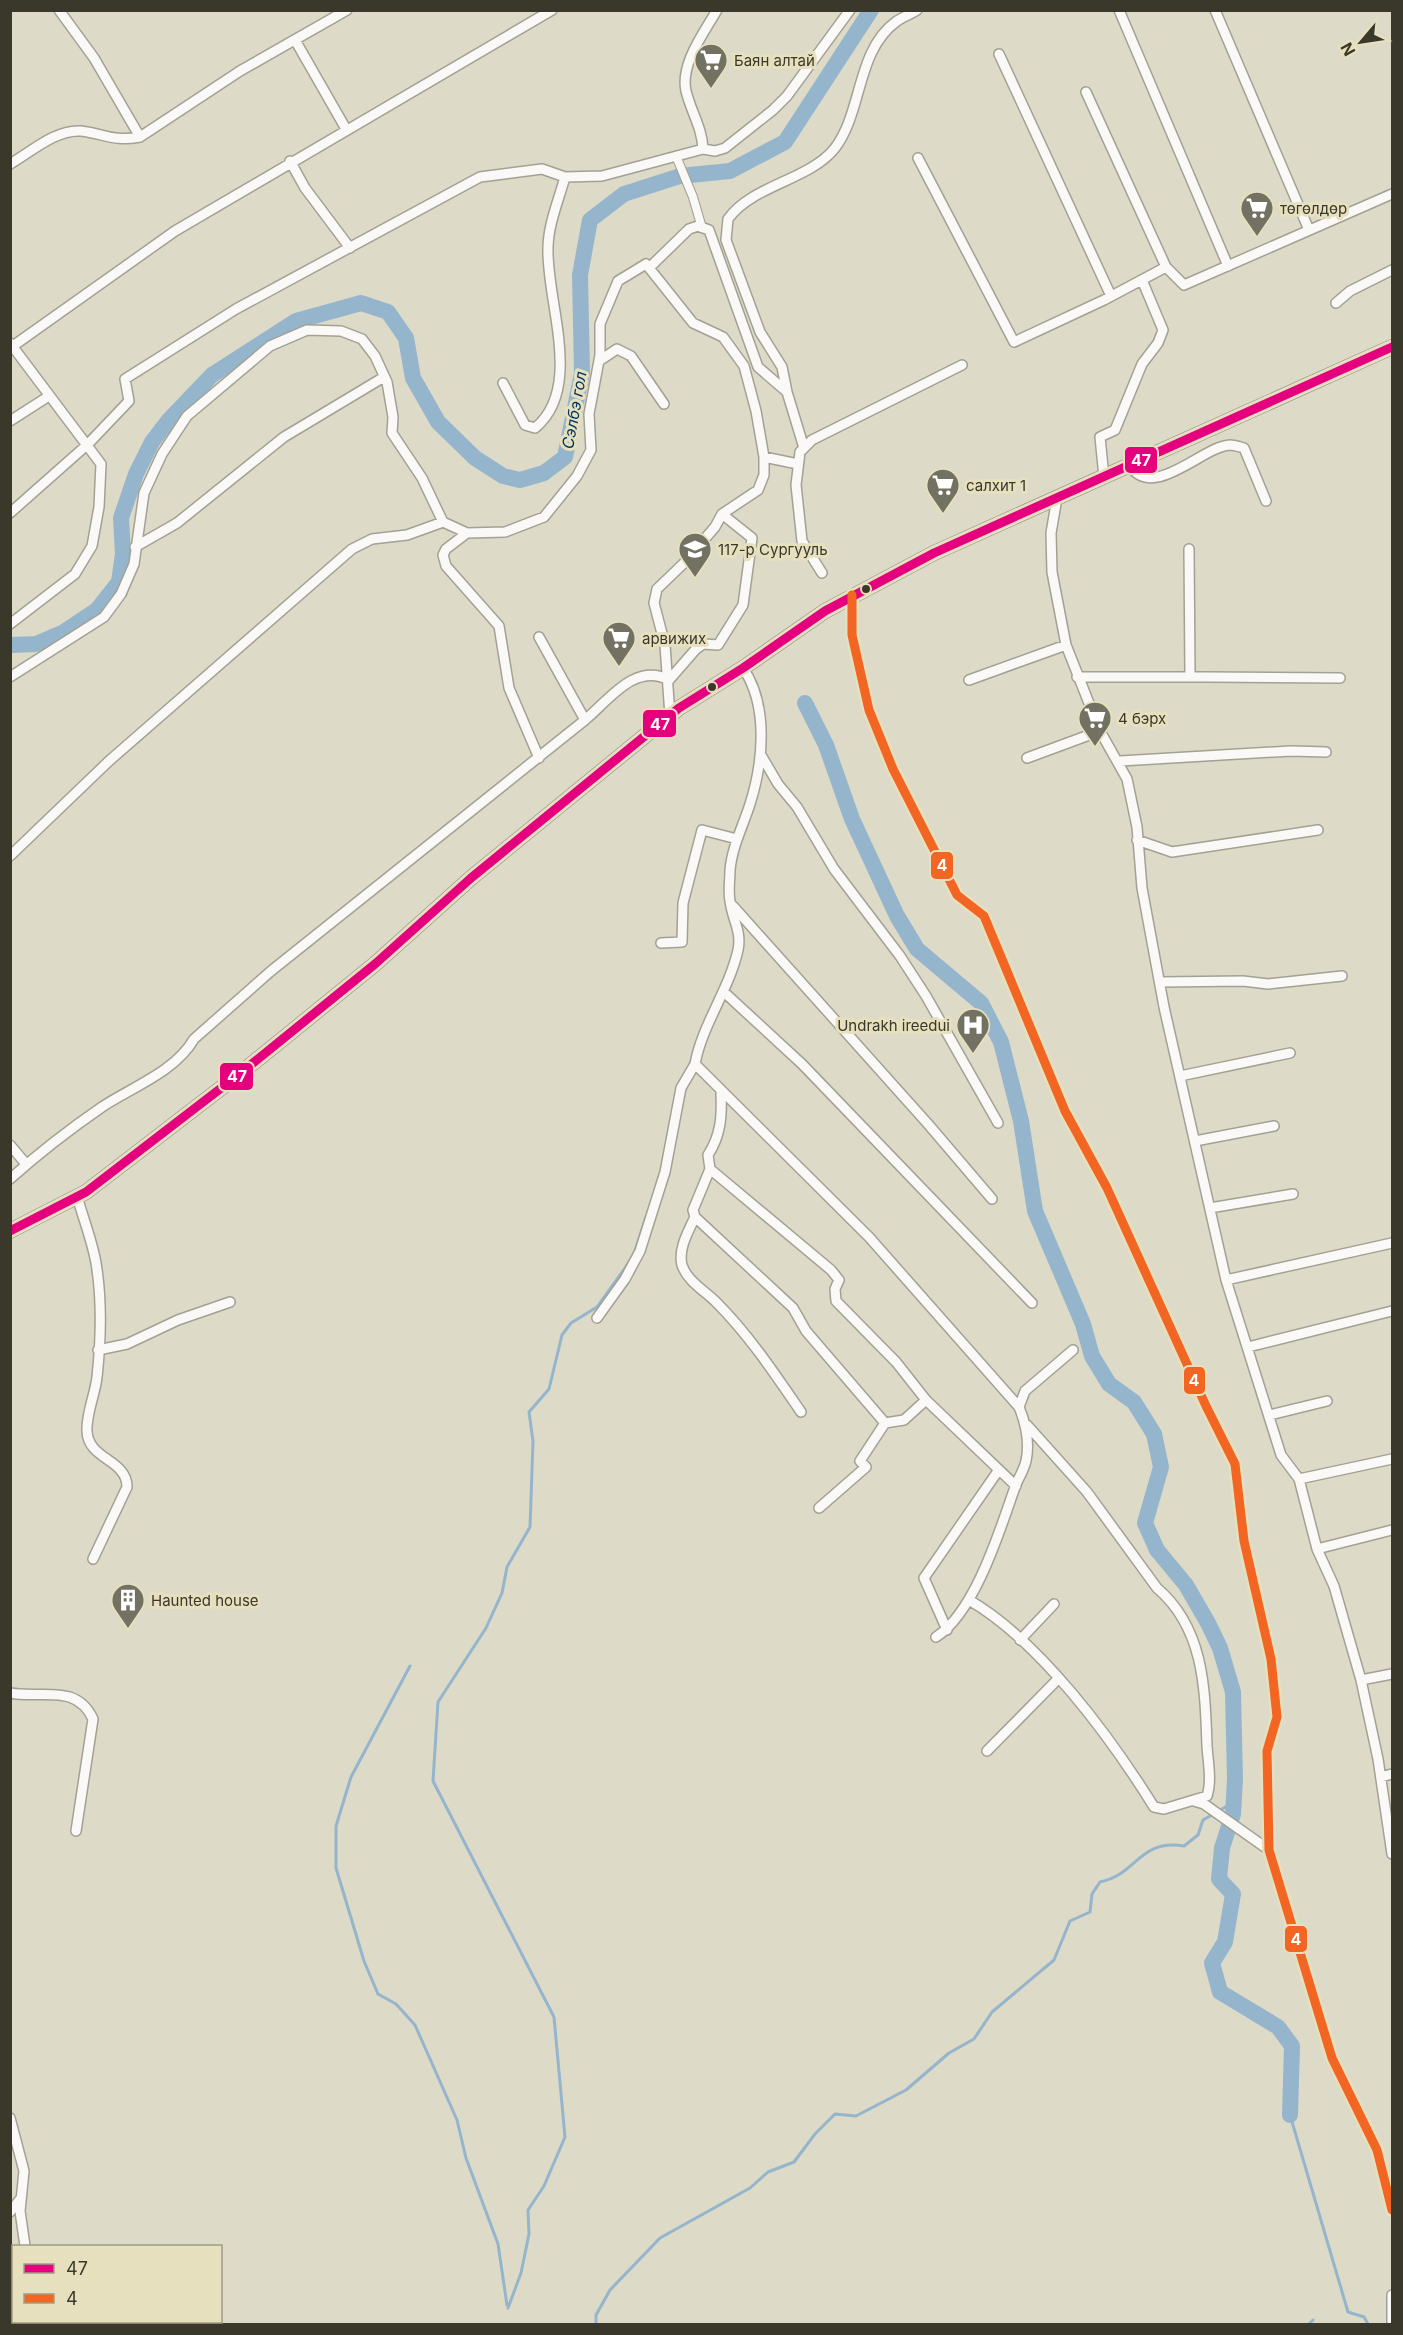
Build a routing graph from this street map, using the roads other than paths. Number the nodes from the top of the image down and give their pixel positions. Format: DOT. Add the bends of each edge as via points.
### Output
graph roads {
  1 [pos="59,10"];
  2 [pos="347,10"];
  3 [pos="552,10"];
  4 [pos="717,10"];
  5 [pos="850,10"];
  6 [pos="917,10"];
  7 [pos="1119,10"];
  8 [pos="1215,10"];
  9 [pos="295,40"];
  10 [pos="999,54"];
  11 [pos="1086,92"];
  12 [pos="346,129"];
  13 [pos="140,137"];
  14 [pos="703,149"];
  15 [pos="676,156"];
  16 [pos="918,158"];
  17 [pos="290,161"];
  18 [pos="10,164"];
  19 [pos="565,177"];
  20 [pos="1392,194"];
  21 [pos="702,228"];
  22 [pos="1309,230"];
  23 [pos="350,248"];
  24 [pos="1228,266"];
  25 [pos="1166,267"];
  26 [pos="649,268"];
  27 [pos="1392,270"];
  28 [pos="1142,280"];
  29 [pos="1111,296"];
  30 [pos="1336,303"];
  31 [pos="12,344"];
  32 [pos="1392,347"];
  33 [pos="599,361"];
  34 [pos="962,365"];
  35 [pos="384,377"];
  36 [pos="503,383"];
  37 [pos="788,392"];
  38 [pos="49,396"];
  39 [pos="664,404"];
  40 [pos="10,421"];
  41 [pos="88,444"];
  42 [pos="804,448"];
  43 [pos="764,458"];
  44 [pos="798,464"];
  45 [pos="1130,466"];
  46 [pos="1104,477"];
  47 [pos="1057,498"];
  48 [pos="1266,501"];
  49 [pos="10,513"];
  50 [pos="722,514"];
  51 [pos="443,522"];
  52 [pos="467,533"];
  53 [pos="135,547"];
  54 [pos="1188,549"];
  55 [pos="822,573"];
  56 [pos="852,595"];
  57 [pos="10,624"];
  58 [pos="539,637"];
  59 [pos="1066,645"];
  60 [pos="743,668"];
  61 [pos="1190,676"];
  62 [pos="10,677"];
  63 [pos="1077,677"];
  64 [pos="1340,678"];
  65 [pos="669,680"];
  66 [pos="969,681"];
  67 [pos="670,716"];
  68 [pos="585,720"];
  69 [pos="1100,731"];
  70 [pos="1326,752"];
  71 [pos="761,755"];
  72 [pos="539,758"];
  73 [pos="1027,758"];
  74 [pos="1120,761"];
  75 [pos="1318,830"];
  76 [pos="738,839"];
  77 [pos="1137,840"];
  78 [pos="10,856"];
  79 [pos="730,902"];
  80 [pos="661,943"];
  81 [pos="1342,976"];
  82 [pos="1160,982"];
  83 [pos="725,993"];
  84 [pos="1290,1053"];
  85 [pos="695,1065"];
  86 [pos="1180,1076"];
  87 [pos="722,1093"];
  88 [pos="998,1123"];
  89 [pos="1274,1126"];
  90 [pos="1195,1141"];
  91 [pos="10,1145"];
  92 [pos="26,1164"];
  93 [pos="710,1169"];
  94 [pos="10,1179"];
  95 [pos="1293,1194"];
  96 [pos="77,1196"];
  97 [pos="992,1199"];
  98 [pos="1210,1208"];
  99 [pos="695,1217"];
  100 [pos="10,1231"];
  101 [pos="1392,1243"];
  102 [pos="1226,1280"];
  103 [pos="230,1302"];
  104 [pos="1032,1303"];
  105 [pos="1392,1311"];
  106 [pos="597,1317"];
  107 [pos="1248,1347"];
  108 [pos="98,1350"];
  109 [pos="1073,1350"];
  110 [pos="926,1400"];
  111 [pos="1327,1401"];
  112 [pos="1019,1407"];
  113 [pos="801,1412"];
  114 [pos="1269,1414"];
  115 [pos="885,1423"];
  116 [pos="1027,1425"];
  117 [pos="1392,1459"];
  118 [pos="998,1471"];
  119 [pos="1299,1479"];
  120 [pos="1016,1486"];
  121 [pos="819,1508"];
  122 [pos="1392,1530"];
  123 [pos="1317,1548"];
  124 [pos="93,1559"];
  125 [pos="969,1600"];
  126 [pos="1054,1604"];
  127 [pos="947,1630"];
  128 [pos="936,1637"];
  129 [pos="1020,1640"];
  130 [pos="1392,1674"];
  131 [pos="1058,1679"];
  132 [pos="1361,1680"];
  133 [pos="10,1693"];
  134 [pos="987,1751"];
  135 [pos="1392,1774"];
  136 [pos="1381,1777"];
  137 [pos="1191,1801"];
  138 [pos="76,1831"];
  139 [pos="1269,1850"];
  140 [pos="1392,1851"];
  141 [pos="10,2118"];
  142 [pos="21,2198"];
  143 [pos="1392,2210"];
  144 [pos="10,2212"];
  145 [pos="25,2245"];
  146 [pos="1392,2295"];
  147 [pos="1392,2325"];
  1 -- 13 [label="street" via="94,58"];
  2 -- 9 [label="street"];
  3 -- 12 [label="street"];
  4 -- 14 [label="street" via="684,79 700,125"];
  5 -- 14 [label="street" via="788,96 725,148"];
  6 -- 37 [label="street" via="898,20 875,47 846,129 830,153 751,199 728,219 726,240 760,332 783,367"];
  7 -- 24 [label="street"];
  8 -- 22 [label="street"];
  9 -- 12 [label="street"];
  9 -- 13 [label="street"];
  10 -- 29 [label="street"];
  11 -- 25 [label="street"];
  12 -- 17 [label="street"];
  13 -- 18 [label="street" via="122,141 80,131 64,133"];
  14 -- 15 [label="street"];
  15 -- 19 [label="street" via="602,176"];
  15 -- 21 [label="street"];
  16 -- 29 [label="street" via="1014,342"];
  17 -- 23 [label="street"];
  17 -- 31 [label="street" via="174,231"];
  19 -- 23 [label="street" via="542,169 480,177"];
  19 -- 36 [label="street" via="548,247 561,382 547,419 535,428 525,424"];
  20 -- 22 [label="street"];
  21 -- 26 [label="street" via="689,229"];
  21 -- 37 [label="street" via="712,235 758,367"];
  22 -- 24 [label="street"];
  23 -- 41 [label="street" via="236,309 125,379 129,401"];
  24 -- 25 [label="street" via="1184,285"];
  25 -- 28 [label="street"];
  26 -- 33 [label="street" via="646,264 618,281 600,324"];
  26 -- 43 [label="street" via="693,323 723,337 744,366"];
  27 -- 30 [label="street" via="1350,291"];
  28 -- 29 [label="street"];
  28 -- 46 [label="street" via="1163,330 1142,364 1115,430 1100,437"];
  31 -- 38 [label="street"];
  32 -- 45 [label="main road"];
  33 -- 39 [label="street" via="617,350 631,356"];
  33 -- 52 [label="street" via="589,414 591,450 577,477 544,517 505,532"];
  34 -- 42 [label="street" via="812,440"];
  35 -- 51 [label="street" via="393,417 392,433 422,478"];
  35 -- 53 [label="street" via="284,437 177,523"];
  35 -- 53 [label="street" via="362,339 340,331 307,330 270,346 187,416 162,454 144,493"];
  37 -- 42 [label="street"];
  38 -- 40 [label="street"];
  38 -- 41 [label="street"];
  41 -- 49 [label="street"];
  41 -- 57 [label="street" via="101,464 92,546 75,574"];
  42 -- 44 [label="street"];
  43 -- 44 [label="street"];
  43 -- 50 [label="street" via="764,475 758,490"];
  44 -- 55 [label="street" via="796,485 802,541"];
  45 -- 46 [label="main road"];
  45 -- 48 [label="street" via="1147,477 1168,474 1229,445 1244,448"];
  46 -- 47 [label="main road"];
  47 -- 56 [label="main road"];
  47 -- 59 [label="street" via="1051,533 1052,572"];
  50 -- 65 [label="street" via="715,528 657,589 654,603"];
  50 -- 65 [label="street" via="750,534 752,540 743,605 718,645 703,644 696,649"];
  51 -- 52 [label="street"];
  51 -- 78 [label="street" via="406,535 372,539 352,549 109,761"];
  52 -- 72 [label="street" via="446,549 446,566 499,626 509,688"];
  53 -- 62 [label="street" via="134,564 121,594 104,617"];
  54 -- 61 [label="street"];
  56 -- 60 [label="main road"];
  56 -- 139 [label="street" via="852,635 869,710 893,769 959,898 984,916 1065,1111 1107,1188 1235,1464 1244,1542 1271,1659 1277,1717 1267,1751"];
  58 -- 68 [label="street"];
  59 -- 63 [label="street"];
  59 -- 66 [label="street"];
  60 -- 67 [label="main road"];
  60 -- 71 [label="street" via="751,679 758,705"];
  61 -- 63 [label="street"];
  61 -- 64 [label="street"];
  63 -- 69 [label="street"];
  65 -- 67 [label="street"];
  65 -- 68 [label="street" via="648,674 630,679"];
  67 -- 96 [label="main road" via="471,878 349,986"];
  68 -- 72 [label="street"];
  69 -- 73 [label="street"];
  69 -- 74 [label="street"];
  70 -- 74 [label="street"];
  71 -- 76 [label="street" via="751,803"];
  71 -- 88 [label="street" via="834,869 926,996"];
  72 -- 92 [label="street" via="271,971 201,1033 187,1051 138,1088 103,1106"];
  74 -- 77 [label="street" via="1130,792"];
  75 -- 77 [label="street" via="1172,852"];
  76 -- 79 [label="street" via="730,866"];
  76 -- 80 [label="street" via="702,830 683,903 682,942"];
  77 -- 82 [label="street"];
  79 -- 83 [label="street" via="740,934"];
  79 -- 97 [label="street"];
  81 -- 82 [label="street" via="1268,984"];
  82 -- 86 [label="street"];
  83 -- 85 [label="street"];
  83 -- 104 [label="street" via="802,1064"];
  84 -- 86 [label="street"];
  85 -- 87 [label="street"];
  85 -- 106 [label="street" via="681,1088 665,1172 640,1251"];
  86 -- 90 [label="street"];
  87 -- 93 [label="street" via="722,1122 708,1155"];
  87 -- 112 [label="street" via="869,1237"];
  89 -- 90 [label="street"];
  90 -- 98 [label="street"];
  91 -- 92 [label="street"];
  92 -- 94 [label="street"];
  93 -- 99 [label="street" via="693,1210"];
  93 -- 110 [label="street" via="836,1275 836,1301 896,1362"];
  95 -- 98 [label="street"];
  96 -- 100 [label="main road"];
  96 -- 108 [label="street" via="96,1263"];
  98 -- 102 [label="street"];
  99 -- 113 [label="street" via="684,1239 683,1269 765,1359"];
  99 -- 115 [label="street" via="793,1308 806,1331"];
  101 -- 102 [label="street"];
  102 -- 107 [label="street"];
  103 -- 108 [label="street" via="127,1344"];
  105 -- 107 [label="street"];
  107 -- 114 [label="street"];
  108 -- 124 [label="street" via="87,1432 92,1448 123,1470 127,1487"];
  109 -- 112 [label="street" via="1025,1391"];
  110 -- 115 [label="street" via="904,1420"];
  110 -- 118 [label="street"];
  111 -- 114 [label="street"];
  112 -- 116 [label="street"];
  114 -- 119 [label="street" via="1281,1455"];
  115 -- 121 [label="street" via="860,1461 866,1467"];
  116 -- 120 [label="street" via="1026,1461"];
  116 -- 137 [label="street" via="1088,1492 1193,1635 1205,1682 1209,1790 1207,1796"];
  117 -- 119 [label="street"];
  118 -- 120 [label="street"];
  118 -- 127 [label="street" via="924,1578"];
  119 -- 123 [label="street"];
  120 -- 125 [label="street" via="1002,1529"];
  122 -- 123 [label="street"];
  123 -- 132 [label="street" via="1334,1586"];
  125 -- 127 [label="street"];
  125 -- 129 [label="street"];
  126 -- 129 [label="street"];
  127 -- 128 [label="street"];
  129 -- 131 [label="street"];
  130 -- 132 [label="street"];
  131 -- 134 [label="street"];
  131 -- 137 [label="street" via="1099,1726 1154,1807 1164,1809"];
  132 -- 136 [label="street"];
  133 -- 138 [label="street" via="76,1697 90,1712 93,1719"];
  135 -- 136 [label="street"];
  136 -- 140 [label="street"];
  137 -- 139 [label="street" via="1204,1804"];
  139 -- 143 [label="street" via="1332,2058 1377,2150"];
  141 -- 142 [label="street" via="24,2171"];
  142 -- 144 [label="street"];
  142 -- 145 [label="street"];
  146 -- 147 [label="street"];
}
